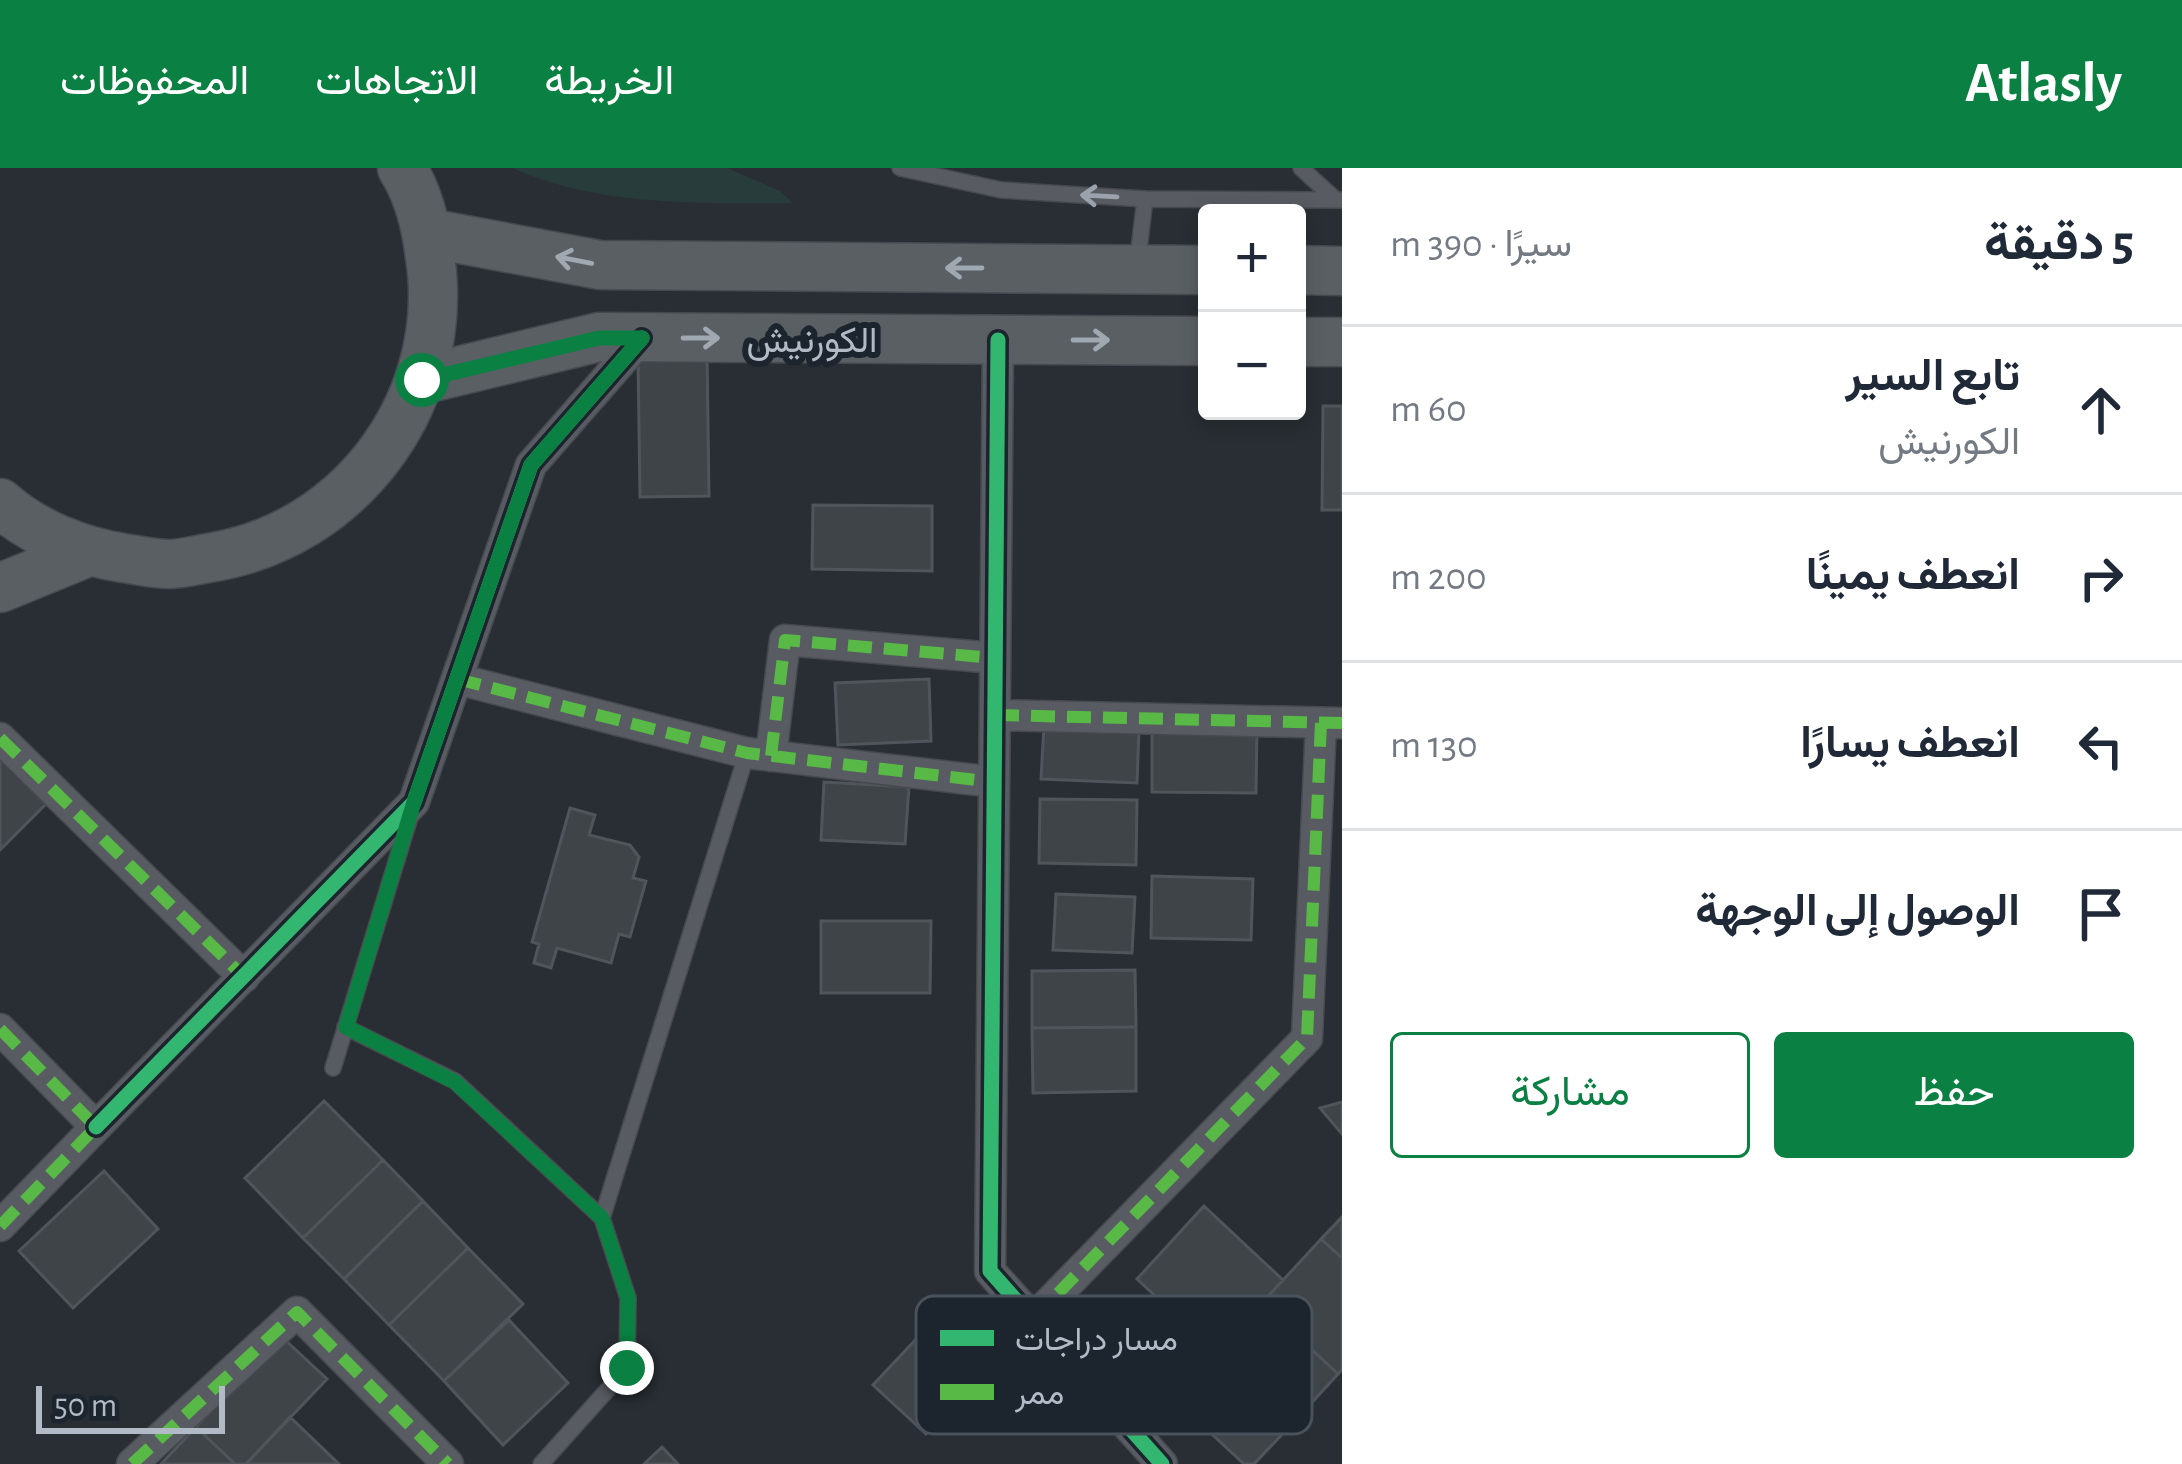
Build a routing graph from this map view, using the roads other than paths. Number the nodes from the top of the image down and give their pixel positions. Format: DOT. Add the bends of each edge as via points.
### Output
graph roads {
  1 [pos="402,168"];
  2 [pos="900,168"];
  3 [pos="1301,168"];
  4 [pos="1145,199"];
  5 [pos="1339,200"];
  6 [pos="428,233"];
  7 [pos="1136,269"];
  8 [pos="1198,270"];
  9 [pos="1306,270"];
  10 [pos="1342,271"];
  11 [pos="642,338"];
  12 [pos="998,340"];
  13 [pos="1198,341"];
  14 [pos="1306,342"];
  15 [pos="1342,342"];
  16 [pos="422,380"];
  17 [pos="0,503"];
  18 [pos="88,552"];
  19 [pos="0,588"];
  20 [pos="995,658"];
  21 [pos="457,679"];
  22 [pos="995,715"];
  23 [pos="1331,723"];
  24 [pos="0,738"];
  25 [pos="759,754"];
  26 [pos="994,782"];
  27 [pos="414,802"];
  28 [pos="244,977"];
  29 [pos="346,1027"];
  30 [pos="0,1029"];
  31 [pos="333,1069"];
  32 [pos="96,1127"];
  33 [pos="602,1218"];
  34 [pos="0,1226"];
  35 [pos="1013,1296"];
  36 [pos="1055,1296"];
  37 [pos="1135,1434"];
  38 [pos="132,1464"];
  39 [pos="448,1464"];
  40 [pos="541,1464"];
  41 [pos="1162,1464"];
  1 -- 6 [label="main road"];
  4 -- 2 [label="lane, one-way" via="1000,190"];
  3 -- 5 [label="lane"];
  4 -- 5 [label="lane"];
  4 -- 7 [label="lane"];
  7 -- 6 [label="main road, الكورنيش, one-way" via="601,265"];
  6 -- 16 [label="main road" via="435,307"];
  7 -- 8 [label="main road, الكورنيش"];
  9 -- 10 [label="main road"];
  11 -- 12 [label="main road, الكورنيش, one-way"];
  11 -- 16 [label="main road, الكورنيش" via="599,338"];
  11 -- 21 [label="street" via="531,465"];
  12 -- 13 [label="main road, الكورنيش, one-way"];
  12 -- 20 [label="street"];
  14 -- 15 [label="main road"];
  16 -- 18 [label="main road" via="383,454 307,522 251,550 170,564"];
  17 -- 18 [label="main road"];
  18 -- 19 [label="main road"];
  20 -- 22 [label="street"];
  20 -- 25 [label="street" via="785,640"];
  21 -- 25 [label="street"];
  21 -- 27 [label="street"];
  22 -- 23 [label="street"];
  22 -- 26 [label="street"];
  23 -- 36 [label="street" via="1307,1038"];
  24 -- 28 [label="street"];
  25 -- 26 [label="street"];
  25 -- 33 [label="lane"];
  26 -- 35 [label="street" via="990,1270"];
  27 -- 28 [label="street"];
  27 -- 29 [label="lane"];
  28 -- 32 [label="street"];
  29 -- 31 [label="lane"];
  29 -- 33 [label="lane" via="455,1082"];
  30 -- 32 [label="street"];
  32 -- 34 [label="street"];
  33 -- 40 [label="lane" via="628,1298 627,1368"];
  37 -- 41 [label="street"];
  38 -- 39 [label="street" via="297,1312"];
}
